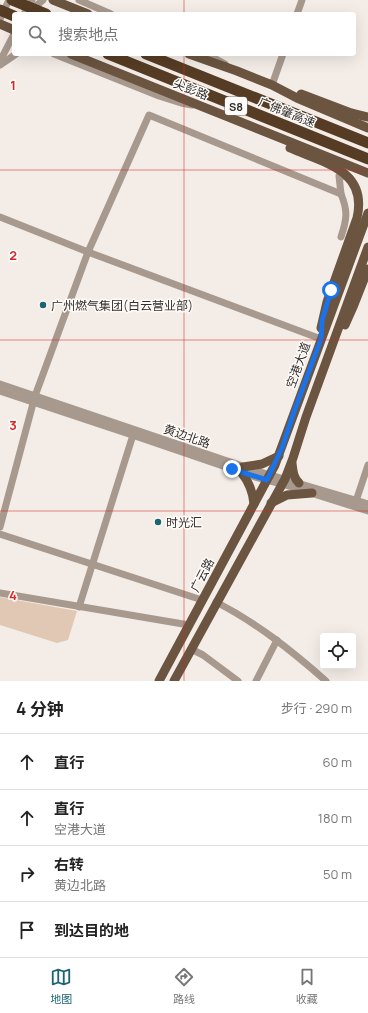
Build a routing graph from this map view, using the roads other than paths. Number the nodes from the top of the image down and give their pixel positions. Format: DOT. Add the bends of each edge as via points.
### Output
graph roads {
  1 [pos="11,0"];
  2 [pos="32,0"];
  3 [pos="43,0"];
  4 [pos="53,0"];
  5 [pos="78,0"];
  6 [pos="302,0"];
  7 [pos="0,10"];
  8 [pos="25,12"];
  9 [pos="32,12"];
  10 [pos="41,12"];
  11 [pos="83,12"];
  12 [pos="106,12"];
  13 [pos="298,12"];
  14 [pos="12,15"];
  15 [pos="0,19"];
  16 [pos="0,24"];
  17 [pos="12,29"];
  18 [pos="12,38"];
  19 [pos="13,56"];
  20 [pos="59,56"];
  21 [pos="77,56"];
  22 [pos="113,56"];
  23 [pos="151,56"];
  24 [pos="195,56"];
  25 [pos="211,56"];
  26 [pos="282,56"];
  27 [pos="0,61"];
  28 [pos="0,65"];
  29 [pos="237,71"];
  30 [pos="272,85"];
  31 [pos="205,108"];
  32 [pos="368,116"];
  33 [pos="250,126"];
  34 [pos="368,128"];
  35 [pos="368,143"];
  36 [pos="366,158"];
  37 [pos="368,173"];
  38 [pos="349,177"];
  39 [pos="341,194"];
  40 [pos="368,213"];
  41 [pos="0,217"];
  42 [pos="341,237"];
  43 [pos="368,247"];
  44 [pos="88,252"];
  45 [pos="368,269"];
  46 [pos="321,339"];
  47 [pos="333,343"];
  48 [pos="0,384"];
  49 [pos="0,392"];
  50 [pos="34,399"];
  51 [pos="74,412"];
  52 [pos="290,424"];
  53 [pos="302,430"];
  54 [pos="133,435"];
  55 [pos="279,456"];
  56 [pos="292,460"];
  57 [pos="368,465"];
  58 [pos="242,469"];
  59 [pos="268,477"];
  60 [pos="283,481"];
  61 [pos="365,482"];
  62 [pos="299,483"];
  63 [pos="312,493"];
  64 [pos="356,501"];
  65 [pos="271,503"];
  66 [pos="254,504"];
  67 [pos="368,504"];
  68 [pos="368,511"];
  69 [pos="244,522"];
  70 [pos="0,527"];
  71 [pos="257,529"];
  72 [pos="0,534"];
  73 [pos="92,564"];
  74 [pos="0,593"];
  75 [pos="202,600"];
  76 [pos="216,602"];
  77 [pos="79,607"];
  78 [pos="189,625"];
  79 [pos="277,640"];
  80 [pos="191,649"];
  81 [pos="323,680"];
  82 [pos="159,681"];
  83 [pos="174,681"];
  84 [pos="238,681"];
  85 [pos="256,681"];
  1 -- 10 [label="highway, bridge"];
  1 -- 15 [label="street"];
  2 -- 8 [label="street"];
  3 -- 9 [label="street"];
  4 -- 11 [label="main road"];
  5 -- 12 [label="street"];
  6 -- 13 [label="street"];
  7 -- 14 [label="highway, bridge"];
  16 -- 17 [label="main road"];
  18 -- 27 [label="street"];
  19 -- 28 [label="street"];
  20 -- 31 [label="street" via="158,96"];
  21 -- 31 [label="main road, 尖彭路"];
  22 -- 36 [label="highway, 广佛肇高速 / S8"];
  23 -- 35 [label="highway, 广佛肇高速 / S8"];
  24 -- 29 [label="main road"];
  25 -- 29 [label="street"];
  26 -- 30 [label="street"];
  29 -- 30 [label="main road"];
  30 -- 32 [label="main road" via="351,113"];
  30 -- 34 [label="main road"];
  31 -- 33 [label="main road, 尖彭路"];
  33 -- 37 [label="main road, 尖彭路"];
  33 -- 38 [label="main road" via="270,139 341,170"];
  38 -- 39 [label="street" via="339,176"];
  38 -- 46 [label="main road" via="356,185 360,209 326,307"];
  39 -- 42 [label="street" via="347,213"];
  39 -- 44 [label="street" via="149,115"];
  40 -- 46 [label="main road, 空港大道"];
  41 -- 44 [label="street"];
  43 -- 47 [label="main road"];
  44 -- 46 [label="street"];
  44 -- 50 [label="street"];
  45 -- 47 [label="main road" via="350,315"];
  46 -- 52 [label="main road, 空港大道"];
  47 -- 53 [label="main road"];
  48 -- 50 [label="street, 黄边北路"];
  49 -- 50 [label="street, 黄边北路"];
  50 -- 51 [label="street, 黄边北路"];
  50 -- 70 [label="street"];
  51 -- 54 [label="street, 黄边北路"];
  51 -- 58 [label="street, 黄边北路"];
  52 -- 53 [label="main road"];
  52 -- 55 [label="main road, 空港大道"];
  53 -- 56 [label="main road"];
  54 -- 58 [label="street, 黄边北路"];
  54 -- 73 [label="street"];
  55 -- 58 [label="main road"];
  55 -- 59 [label="main road, 空港大道"];
  56 -- 60 [label="main road"];
  56 -- 62 [label="main road" via="294,475"];
  57 -- 61 [label="street"];
  58 -- 59 [label="street, 黄边北路"];
  58 -- 66 [label="main road" via="251,488"];
  59 -- 60 [label="street, 黄边北路"];
  59 -- 66 [label="main road, 广云路"];
  60 -- 62 [label="street, 黄边北路"];
  60 -- 63 [label="street, 黄边北路"];
  60 -- 65 [label="main road"];
  61 -- 64 [label="street"];
  62 -- 64 [label="street, 黄边北路"];
  63 -- 65 [label="main road" via="287,495"];
  63 -- 68 [label="street, 黄边北路"];
  64 -- 67 [label="street, 黄边北路"];
  65 -- 71 [label="main road"];
  66 -- 69 [label="main road, 广云路"];
  69 -- 71 [label="main road"];
  69 -- 75 [label="main road, 广云路"];
  71 -- 76 [label="main road"];
  72 -- 73 [label="street"];
  73 -- 75 [label="street"];
  73 -- 77 [label="street"];
  74 -- 77 [label="street"];
  75 -- 78 [label="main road, 广云路"];
  76 -- 79 [label="street"];
  76 -- 80 [label="main road"];
  77 -- 78 [label="street"];
  78 -- 82 [label="main road, 广云路"];
  79 -- 81 [label="street" via="294,652"];
  79 -- 85 [label="street"];
  80 -- 83 [label="main road"];
  80 -- 84 [label="street"];
}
